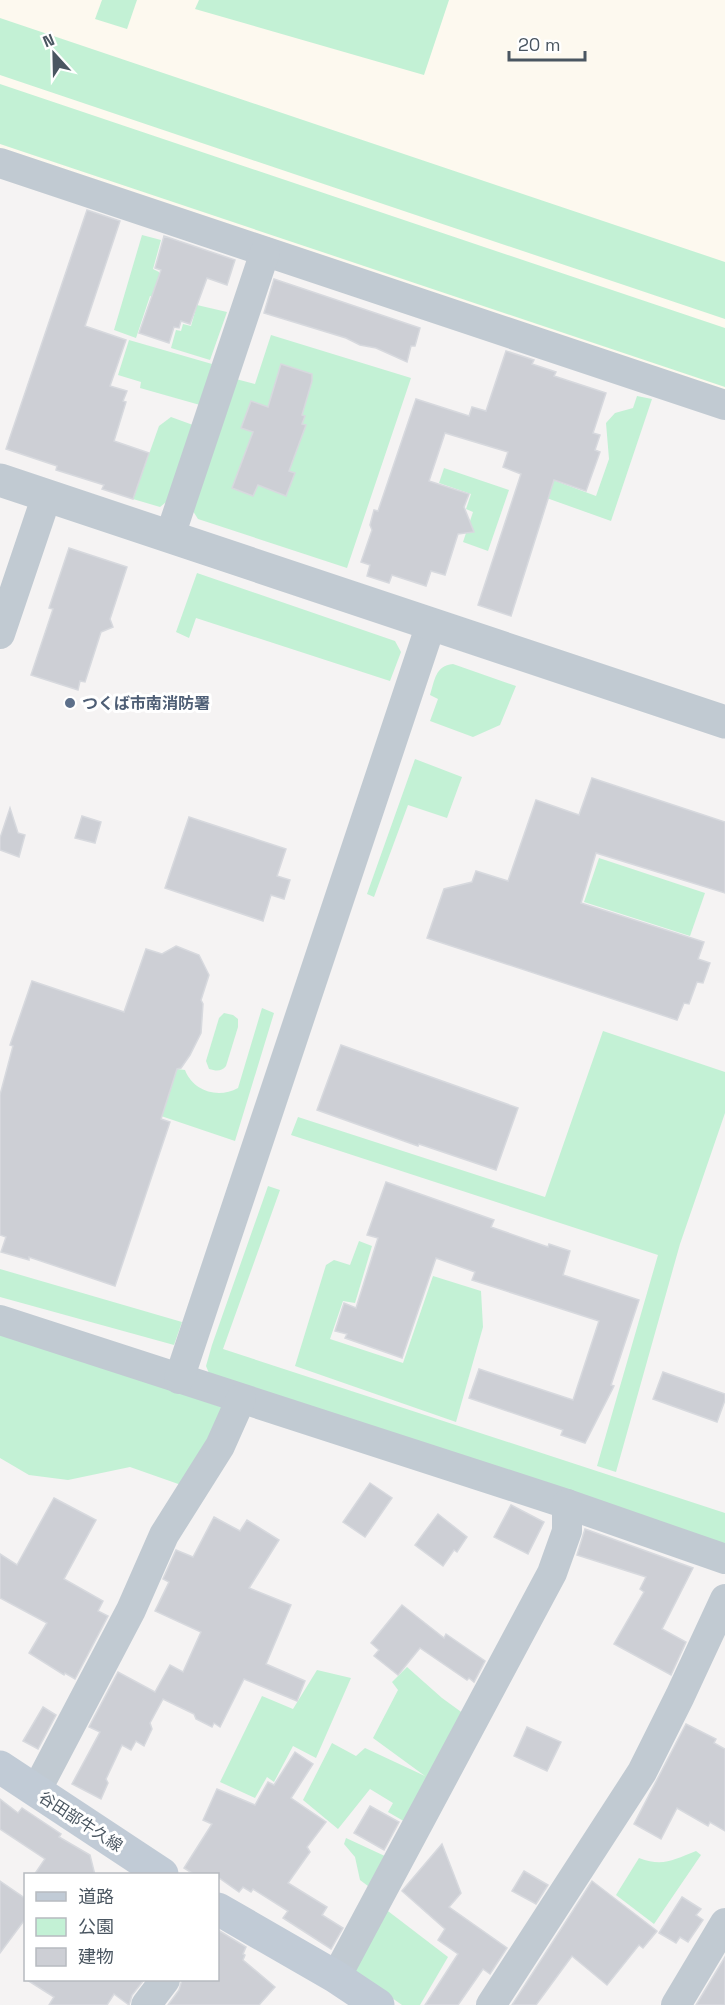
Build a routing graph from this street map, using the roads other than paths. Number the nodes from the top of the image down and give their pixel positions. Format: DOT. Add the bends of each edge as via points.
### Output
graph roads {
  1 [pos="0,163"];
  2 [pos="266,252"];
  3 [pos="725,405"];
  4 [pos="0,480"];
  5 [pos="47,495"];
  6 [pos="170,536"];
  7 [pos="2,622"];
  8 [pos="431,624"];
  9 [pos="725,722"];
  10 [pos="0,1320"];
  11 [pos="178,1379"];
  12 [pos="240,1399"];
  13 [pos="567,1504"];
  14 [pos="725,1559"];
  15 [pos="725,1599"];
  16 [pos="0,1767"];
  17 [pos="36,1791"];
  18 [pos="159,1873"];
  19 [pos="219,1910"];
  20 [pos="725,1923"];
  21 [pos="336,1977"];
  22 [pos="164,1981"];
  23 [pos="146,2005"];
  24 [pos="378,2005"];
  25 [pos="490,2005"];
  26 [pos="676,2005"];
  1 -- 2 [label="street"];
  2 -- 3 [label="street"];
  2 -- 6 [label="street"];
  4 -- 5 [label="street"];
  5 -- 6 [label="street"];
  5 -- 7 [label="street"];
  6 -- 8 [label="street"];
  8 -- 9 [label="street"];
  8 -- 11 [label="street"];
  10 -- 11 [label="street"];
  11 -- 12 [label="street"];
  12 -- 13 [label="street"];
  12 -- 17 [label="street" via="220,1446 164,1534 130,1610"];
  13 -- 14 [label="street"];
  13 -- 21 [label="street" via="567,1531 552,1573"];
  15 -- 25 [label="street" via="642,1772"];
  16 -- 17 [label="main road, 谷田部牛久線"];
  17 -- 18 [label="main road, 谷田部牛久線"];
  19 -- 21 [label="main road"];
  20 -- 26 [label="street"];
  21 -- 24 [label="main road"];
  22 -- 23 [label="street"];
}
